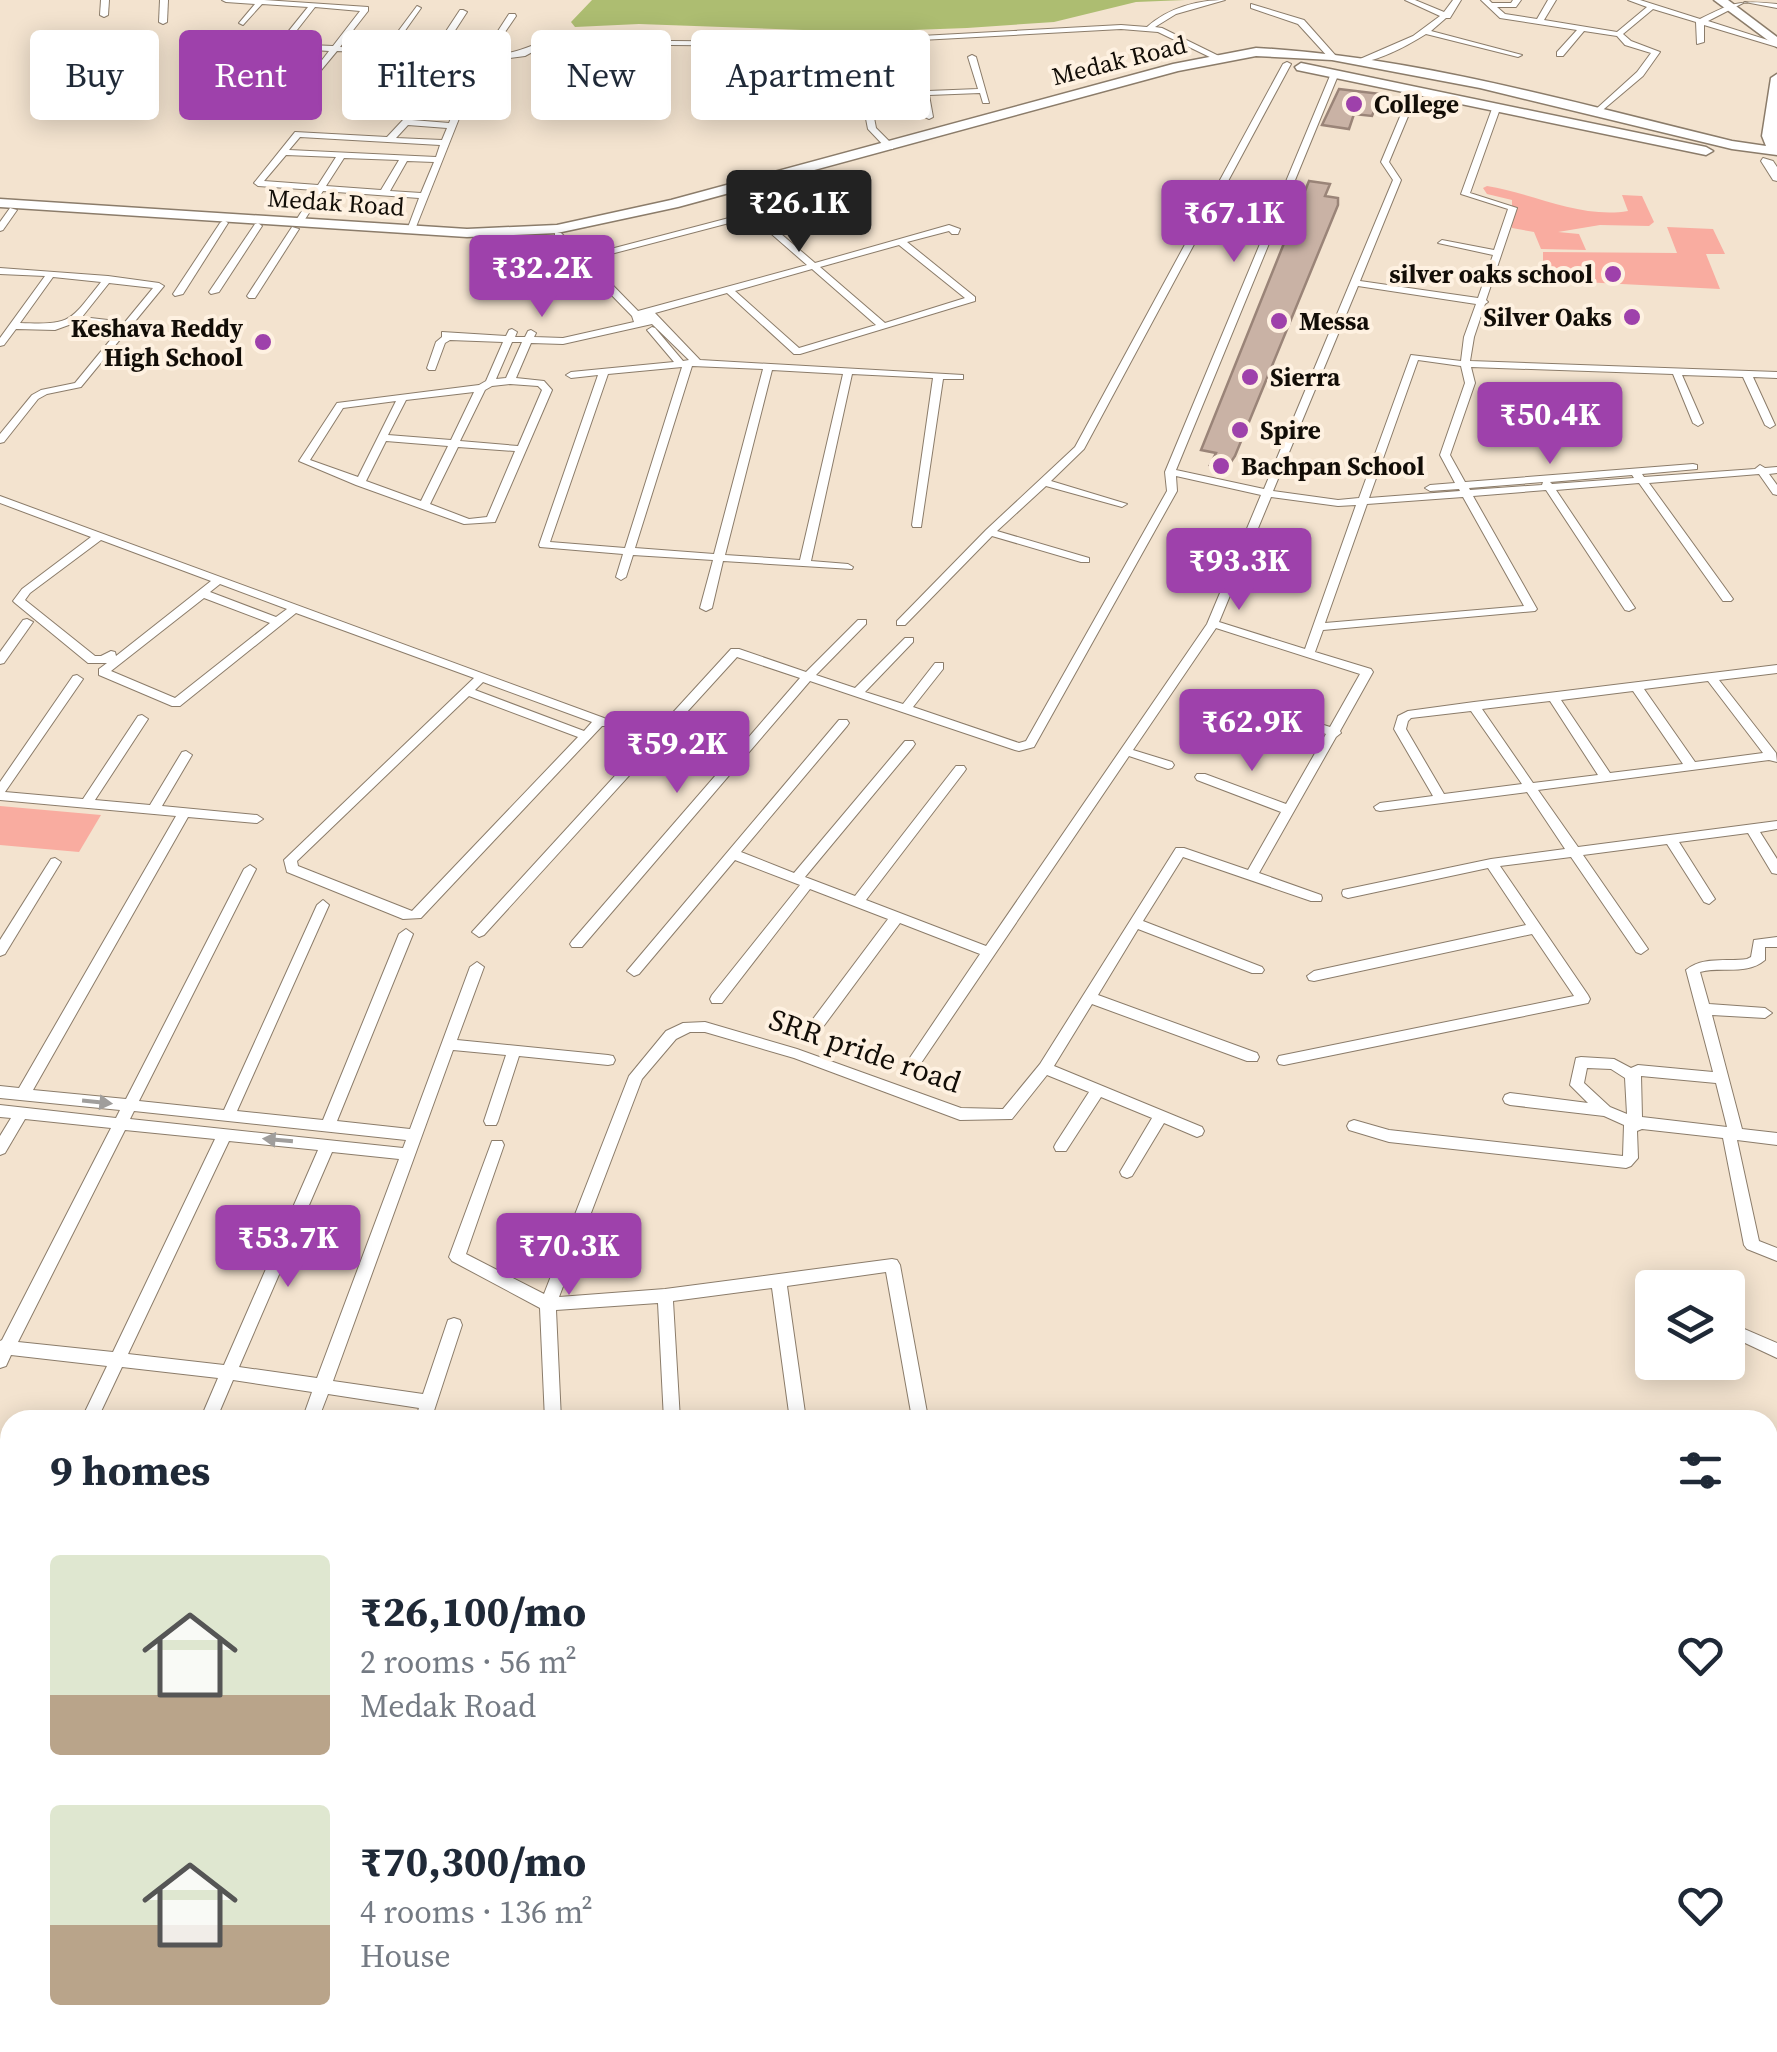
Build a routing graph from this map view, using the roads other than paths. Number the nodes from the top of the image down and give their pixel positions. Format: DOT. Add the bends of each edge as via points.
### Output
graph roads {
  1 [pos="105,0"];
  2 [pos="164,0"];
  3 [pos="226,0"];
  4 [pos="1221,0"];
  5 [pos="1409,0"];
  6 [pos="1457,0"];
  7 [pos="1516,0"];
  8 [pos="1552,0"];
  9 [pos="1632,0"];
  10 [pos="1744,0"];
  11 [pos="260,2"];
  12 [pos="1488,3"];
  13 [pos="1725,4"];
  14 [pos="313,5"];
  15 [pos="1254,6"];
  16 [pos="1777,6"];
  17 [pos="1650,7"];
  18 [pos="417,8"];
  19 [pos="464,12"];
  20 [pos="104,15"];
  21 [pos="512,16"];
  22 [pos="1447,16"];
  23 [pos="1540,21"];
  24 [pos="163,22"];
  25 [pos="1700,22"];
  26 [pos="244,23"];
  27 [pos="1584,27"];
  28 [pos="1150,28"];
  29 [pos="293,30"];
  30 [pos="401,30"];
  31 [pos="452,30"];
  32 [pos="503,30"];
  33 [pos="1428,32"];
  34 [pos="1619,34"];
  35 [pos="1700,42"];
  36 [pos="1777,43"];
  37 [pos="322,48"];
  38 [pos="334,49"];
  39 [pos="342,49"];
  40 [pos="522,54"];
  41 [pos="1560,54"];
  42 [pos="511,55"];
  43 [pos="1518,55"];
  44 [pos="1332,56"];
  45 [pos="972,58"];
  46 [pos="1221,59"];
  47 [pos="511,61"];
  48 [pos="1363,61"];
  49 [pos="1287,64"];
  50 [pos="322,65"];
  51 [pos="1335,72"];
  52 [pos="1777,78"];
  53 [pos="1415,90"];
  54 [pos="930,93"];
  55 [pos="1056,100"];
  56 [pos="1093,100"];
  57 [pos="1497,106"];
  58 [pos="1598,112"];
  59 [pos="454,120"];
  60 [pos="870,120"];
  61 [pos="406,122"];
  62 [pos="451,126"];
  63 [pos="363,138"];
  64 [pos="390,140"];
  65 [pos="444,143"];
  66 [pos="890,148"];
  67 [pos="284,152"];
  68 [pos="346,155"];
  69 [pos="1773,156"];
  70 [pos="404,158"];
  71 [pos="438,160"];
  72 [pos="1777,177"];
  73 [pos="320,188"];
  74 [pos="384,193"];
  75 [pos="732,194"];
  76 [pos="423,196"];
  77 [pos="4,207"];
  78 [pos="754,214"];
  79 [pos="224,223"];
  80 [pos="297,225"];
  81 [pos="258,226"];
  82 [pos="0,228"];
  83 [pos="412,230"];
  84 [pos="563,234"];
  85 [pos="1442,243"];
  86 [pos="903,244"];
  87 [pos="1499,253"];
  88 [pos="588,258"];
  89 [pos="814,268"];
  90 [pos="0,271"];
  91 [pos="52,274"];
  92 [pos="108,279"];
  93 [pos="1357,283"];
  94 [pos="731,291"];
  95 [pos="214,292"];
  96 [pos="178,294"];
  97 [pos="252,296"];
  98 [pos="1482,302"];
  99 [pos="644,317"];
  100 [pos="76,319"];
  101 [pos="127,325"];
  102 [pos="13,326"];
  103 [pos="883,326"];
  104 [pos="511,335"];
  105 [pos="530,336"];
  106 [pos="0,343"];
  107 [pos="689,363"];
  108 [pos="1465,364"];
  109 [pos="768,367"];
  110 [pos="432,368"];
  111 [pos="1676,371"];
  112 [pos="604,372"];
  113 [pos="848,372"];
  114 [pos="1748,374"];
  115 [pos="571,375"];
  116 [pos="1777,375"];
  117 [pos="960,377"];
  118 [pos="938,378"];
  119 [pos="510,381"];
  120 [pos="486,386"];
  121 [pos="403,396"];
  122 [pos="1698,422"];
  123 [pos="1770,426"];
  124 [pos="382,438"];
  125 [pos="0,440"];
  126 [pos="454,444"];
  127 [pos="522,448"];
  128 [pos="1777,461"];
  129 [pos="1759,467"];
  130 [pos="1777,470"];
  131 [pos="1170,472"];
  132 [pos="1638,475"];
  133 [pos="1044,482"];
  134 [pos="360,483"];
  135 [pos="1546,483"];
  136 [pos="1462,490"];
  137 [pos="1777,492"];
  138 [pos="1264,494"];
  139 [pos="1365,497"];
  140 [pos="0,499"];
  141 [pos="1122,504"];
  142 [pos="424,506"];
  143 [pos="917,525"];
  144 [pos="990,532"];
  145 [pos="100,536"];
  146 [pos="629,552"];
  147 [pos="719,558"];
  148 [pos="1085,560"];
  149 [pos="805,563"];
  150 [pos="848,568"];
  151 [pos="622,577"];
  152 [pos="219,580"];
  153 [pos="202,594"];
  154 [pos="186,595"];
  155 [pos="1727,599"];
  156 [pos="295,608"];
  157 [pos="706,608"];
  158 [pos="1629,608"];
  159 [pos="27,622"];
  160 [pos="278,622"];
  161 [pos="862,622"];
  162 [pos="901,624"];
  163 [pos="1213,624"];
  164 [pos="1318,628"];
  165 [pos="910,640"];
  166 [pos="1309,654"];
  167 [pos="0,660"];
  168 [pos="940,666"];
  169 [pos="1777,670"];
  170 [pos="808,676"];
  171 [pos="482,677"];
  172 [pos="1711,677"];
  173 [pos="77,678"];
  174 [pos="1636,686"];
  175 [pos="467,691"];
  176 [pos="858,692"];
  177 [pos="1553,696"];
  178 [pos="1226,698"];
  179 [pos="1474,706"];
  180 [pos="906,708"];
  181 [pos="142,719"];
  182 [pos="603,722"];
  183 [pos="843,723"];
  184 [pos="1335,733"];
  185 [pos="586,736"];
  186 [pos="909,744"];
  187 [pos="1125,750"];
  188 [pos="186,755"];
  189 [pos="1774,760"];
  190 [pos="1168,765"];
  191 [pos="1692,766"];
  192 [pos="960,769"];
  193 [pos="1201,778"];
  194 [pos="1607,778"];
  195 [pos="1530,788"];
  196 [pos="0,794"];
  197 [pos="1441,799"];
  198 [pos="86,805"];
  199 [pos="1380,807"];
  200 [pos="154,809"];
  201 [pos="1289,810"];
  202 [pos="184,813"];
  203 [pos="257,819"];
  204 [pos="1777,825"];
  205 [pos="1752,829"];
  206 [pos="1670,839"];
  207 [pos="1574,851"];
  208 [pos="735,854"];
  209 [pos="55,862"];
  210 [pos="1491,863"];
  211 [pos="250,869"];
  212 [pos="1777,870"];
  213 [pos="1250,876"];
  214 [pos="802,881"];
  215 [pos="1348,893"];
  216 [pos="1316,898"];
  217 [pos="1709,899"];
  218 [pos="858,902"];
  219 [pos="324,905"];
  220 [pos="897,917"];
  221 [pos="1135,923"];
  222 [pos="1536,928"];
  223 [pos="479,932"];
  224 [pos="406,934"];
  225 [pos="1777,942"];
  226 [pos="577,944"];
  227 [pos="1640,949"];
  228 [pos="0,951"];
  229 [pos="988,952"];
  230 [pos="477,966"];
  231 [pos="1257,970"];
  232 [pos="634,971"];
  233 [pos="1314,976"];
  234 [pos="1089,997"];
  235 [pos="717,999"];
  236 [pos="1703,1008"];
  237 [pos="1765,1012"];
  238 [pos="815,1027"];
  239 [pos="449,1044"];
  240 [pos="514,1051"];
  241 [pos="1252,1057"];
  242 [pos="608,1060"];
  243 [pos="1284,1060"];
  244 [pos="912,1065"];
  245 [pos="1045,1068"];
  246 [pos="1632,1075"];
  247 [pos="1721,1078"];
  248 [pos="1098,1090"];
  249 [pos="0,1092"];
  250 [pos="23,1094"];
  251 [pos="1510,1099"];
  252 [pos="131,1105"];
  253 [pos="0,1111"];
  254 [pos="1606,1111"];
  255 [pos="21,1113"];
  256 [pos="228,1116"];
  257 [pos="1161,1116"];
  258 [pos="491,1121"];
  259 [pos="121,1124"];
  260 [pos="1635,1124"];
  261 [pos="328,1125"];
  262 [pos="1354,1126"];
  263 [pos="1197,1131"];
  264 [pos="1732,1134"];
  265 [pos="224,1135"];
  266 [pos="416,1135"];
  267 [pos="1777,1139"];
  268 [pos="328,1144"];
  269 [pos="497,1145"];
  270 [pos="1061,1147"];
  271 [pos="0,1149"];
  272 [pos="409,1154"];
  273 [pos="1127,1172"];
  274 [pos="1777,1255"];
  275 [pos="778,1280"];
  276 [pos="664,1296"];
  277 [pos="548,1304"];
  278 [pos="454,1324"];
  279 [pos="1745,1336"];
  280 [pos="1777,1351"];
  281 [pos="2,1352"];
  282 [pos="117,1359"];
  283 [pos="228,1372"];
  284 [pos="322,1387"];
  285 [pos="428,1402"];
  286 [pos="94,1410"];
  287 [pos="212,1410"];
  288 [pos="314,1410"];
  289 [pos="426,1410"];
  290 [pos="553,1410"];
  291 [pos="671,1410"];
  292 [pos="797,1410"];
  293 [pos="919,1410"];
  1 -- 20 [label="street"];
  2 -- 24 [label="street"];
  3 -- 11 [label="street"];
  4 -- 28 [label="street"];
  5 -- 22 [label="street"];
  6 -- 22 [label="street"];
  7 -- 12 [label="street" via="1512,6"];
  8 -- 23 [label="street"];
  9 -- 17 [label="street"];
  10 -- 13 [label="street"];
  10 -- 16 [label="street"];
  11 -- 14 [label="street"];
  11 -- 26 [label="street"];
  12 -- 23 [label="street" via="1503,16"];
  13 -- 25 [label="street"];
  13 -- 36 [label="main road"];
  14 -- 29 [label="street"];
  14 -- 38 [label="street" via="365,7"];
  15 -- 44 [label="street" via="1300,22"];
  17 -- 25 [label="street"];
  17 -- 34 [label="street"];
  18 -- 30 [label="street"];
  19 -- 31 [label="street"];
  21 -- 32 [label="street"];
  22 -- 33 [label="street"];
  23 -- 27 [label="street"];
  25 -- 35 [label="street"];
  25 -- 36 [label="street"];
  27 -- 34 [label="street"];
  27 -- 41 [label="street"];
  28 -- 40 [label="street" via="810,44 546,42"];
  28 -- 46 [label="street"];
  33 -- 43 [label="street"];
  33 -- 48 [label="street"];
  34 -- 58 [label="street" via="1656,52"];
  37 -- 38 [label="street"];
  38 -- 39 [label="street"];
  38 -- 50 [label="street"];
  40 -- 42 [label="street"];
  40 -- 47 [label="street"];
  44 -- 46 [label="main road, Medak Road" via="1282,52"];
  44 -- 48 [label="main road, Medak Road"];
  45 -- 54 [label="street" via="984,96"];
  46 -- 55 [label="main road, Medak Road"];
  48 -- 58 [label="main road, Medak Road"];
  49 -- 51 [label="main road, Medak Road"];
  49 -- 56 [label="main road, Medak Road" via="1237,68"];
  49 -- 133 [label="street" via="1079,449"];
  51 -- 53 [label="main road, Medak Road"];
  51 -- 131 [label="street"];
  52 -- 69 [label="main road" via="1769,136"];
  53 -- 57 [label="main road, Medak Road"];
  53 -- 93 [label="street" via="1385,162 1397,180"];
  55 -- 56 [label="main road"];
  55 -- 66 [label="main road, Medak Road"];
  56 -- 69 [label="main road" via="1232,64 1306,62"];
  56 -- 69 [label="main road" via="1247,58 1305,57"];
  56 -- 75 [label="main road, Medak Road"];
  57 -- 69 [label="main road, Medak Road"];
  57 -- 87 [label="street" via="1465,194 1513,208"];
  58 -- 69 [label="main road, Medak Road"];
  59 -- 62 [label="street"];
  60 -- 66 [label="street"];
  61 -- 62 [label="street"];
  61 -- 64 [label="street"];
  62 -- 65 [label="street"];
  63 -- 64 [label="street"];
  63 -- 67 [label="street" via="298,134"];
  63 -- 68 [label="street"];
  64 -- 65 [label="street"];
  65 -- 71 [label="street"];
  66 -- 83 [label="main road, Medak Road" via="580,226 495,234"];
  67 -- 68 [label="street"];
  67 -- 73 [label="street" via="258,184"];
  68 -- 70 [label="street"];
  68 -- 73 [label="street"];
  69 -- 72 [label="main road"];
  70 -- 71 [label="street"];
  70 -- 74 [label="street"];
  71 -- 76 [label="street"];
  73 -- 74 [label="street"];
  73 -- 80 [label="street"];
  74 -- 76 [label="street"];
  75 -- 78 [label="street"];
  75 -- 84 [label="main road, Medak Road"];
  76 -- 83 [label="street"];
  77 -- 79 [label="main road, Medak Road"];
  77 -- 80 [label="main road, Medak Road"];
  77 -- 82 [label="street"];
  78 -- 88 [label="street"];
  78 -- 89 [label="street"];
  79 -- 81 [label="main road, Medak Road"];
  79 -- 96 [label="street"];
  80 -- 81 [label="main road, Medak Road"];
  80 -- 83 [label="main road, Medak Road"];
  80 -- 84 [label="main road, Medak Road" via="464,239"];
  80 -- 97 [label="street"];
  81 -- 95 [label="street"];
  84 -- 88 [label="street"];
  85 -- 87 [label="street"];
  86 -- 86 [label="street" via="949,228 957,230"];
  86 -- 89 [label="street"];
  86 -- 103 [label="street" via="972,300"];
  87 -- 98 [label="street"];
  88 -- 99 [label="street"];
  89 -- 94 [label="street"];
  89 -- 103 [label="street"];
  90 -- 91 [label="street"];
  91 -- 92 [label="street"];
  91 -- 102 [label="street"];
  92 -- 100 [label="street"];
  92 -- 101 [label="street" via="158,286"];
  93 -- 98 [label="street"];
  93 -- 138 [label="street"];
  94 -- 99 [label="street"];
  94 -- 103 [label="street" via="797,352"];
  98 -- 108 [label="street"];
  99 -- 105 [label="street" via="563,340"];
  99 -- 107 [label="street"];
  99 -- 107 [label="street"];
  100 -- 101 [label="street"];
  100 -- 102 [label="street" via="54,327"];
  101 -- 125 [label="street" via="78,385 35,397"];
  102 -- 106 [label="street"];
  104 -- 105 [label="street"];
  104 -- 110 [label="street" via="448,336"];
  104 -- 120 [label="street"];
  105 -- 119 [label="street"];
  107 -- 109 [label="street"];
  107 -- 112 [label="street"];
  107 -- 146 [label="street"];
  108 -- 111 [label="street"];
  108 -- 136 [label="street" via="1470,383 1445,454"];
  108 -- 139 [label="street" via="1414,357"];
  109 -- 113 [label="street"];
  109 -- 147 [label="street"];
  111 -- 114 [label="street"];
  111 -- 122 [label="street"];
  112 -- 115 [label="street"];
  112 -- 146 [label="street" via="542,543"];
  113 -- 118 [label="street"];
  113 -- 149 [label="street"];
  114 -- 116 [label="street"];
  114 -- 123 [label="street"];
  117 -- 118 [label="street"];
  118 -- 143 [label="street"];
  119 -- 120 [label="street"];
  119 -- 127 [label="street" via="541,383 546,390"];
  120 -- 121 [label="street"];
  120 -- 126 [label="street"];
  121 -- 124 [label="street"];
  121 -- 134 [label="street" via="340,405 304,458"];
  124 -- 126 [label="street"];
  124 -- 134 [label="street"];
  126 -- 127 [label="street"];
  126 -- 142 [label="street"];
  127 -- 142 [label="street" via="491,520 468,522"];
  128 -- 129 [label="street"];
  129 -- 130 [label="street"];
  129 -- 132 [label="street"];
  129 -- 137 [label="street"];
  131 -- 138 [label="street"];
  131 -- 180 [label="street" via="1172,491 1030,744 1019,747"];
  132 -- 135 [label="street"];
  132 -- 155 [label="street"];
  133 -- 141 [label="street"];
  133 -- 144 [label="street"];
  134 -- 142 [label="street"];
  135 -- 136 [label="street"];
  135 -- 158 [label="street"];
  136 -- 139 [label="street"];
  136 -- 164 [label="street" via="1532,608"];
  138 -- 139 [label="street" via="1338,503"];
  138 -- 163 [label="street"];
  139 -- 164 [label="street"];
  140 -- 145 [label="street"];
  144 -- 148 [label="street"];
  144 -- 162 [label="street"];
  145 -- 152 [label="street"];
  145 -- 154 [label="street" via="20,601 92,660 104,660"];
  146 -- 147 [label="street"];
  146 -- 151 [label="street"];
  147 -- 149 [label="street"];
  147 -- 157 [label="street"];
  149 -- 150 [label="street"];
  152 -- 153 [label="street"];
  152 -- 156 [label="street"];
  153 -- 160 [label="street"];
  153 -- 160 [label="street" via="103,672 176,703"];
  156 -- 160 [label="street"];
  156 -- 171 [label="street"];
  159 -- 167 [label="street"];
  161 -- 170 [label="street"];
  163 -- 166 [label="street"];
  163 -- 187 [label="street"];
  164 -- 166 [label="street"];
  165 -- 176 [label="street"];
  166 -- 184 [label="street" via="1367,672"];
  168 -- 180 [label="street"];
  169 -- 172 [label="street"];
  170 -- 176 [label="street"];
  170 -- 223 [label="street" via="735,652"];
  170 -- 226 [label="street"];
  171 -- 175 [label="street"];
  171 -- 182 [label="street"];
  172 -- 174 [label="street"];
  172 -- 189 [label="street"];
  173 -- 196 [label="street"];
  174 -- 177 [label="street"];
  174 -- 191 [label="street"];
  175 -- 185 [label="street"];
  175 -- 185 [label="street" via="290,860 292,870 416,915"];
  176 -- 180 [label="street"];
  177 -- 179 [label="street"];
  177 -- 194 [label="street"];
  178 -- 184 [label="street"];
  179 -- 195 [label="street"];
  179 -- 197 [label="street" via="1402,720 1400,729"];
  181 -- 198 [label="street"];
  182 -- 185 [label="street"];
  183 -- 208 [label="street"];
  184 -- 201 [label="street"];
  186 -- 214 [label="street"];
  187 -- 190 [label="street"];
  187 -- 229 [label="street"];
  188 -- 200 [label="street"];
  189 -- 191 [label="street"];
  191 -- 194 [label="street"];
  192 -- 218 [label="street"];
  193 -- 201 [label="street"];
  194 -- 195 [label="street"];
  195 -- 197 [label="street"];
  195 -- 207 [label="street"];
  196 -- 198 [label="street"];
  197 -- 199 [label="street"];
  198 -- 200 [label="street"];
  200 -- 202 [label="street"];
  201 -- 213 [label="street"];
  202 -- 203 [label="street"];
  202 -- 250 [label="street"];
  204 -- 205 [label="street"];
  205 -- 206 [label="street"];
  205 -- 212 [label="street"];
  206 -- 207 [label="street"];
  206 -- 217 [label="street"];
  207 -- 210 [label="street"];
  207 -- 227 [label="street"];
  208 -- 214 [label="street"];
  208 -- 232 [label="street"];
  209 -- 228 [label="street"];
  210 -- 215 [label="street"];
  210 -- 222 [label="street"];
  211 -- 252 [label="street"];
  213 -- 216 [label="street, SRR pride road"];
  213 -- 221 [label="street, SRR pride road" via="1180,851"];
  214 -- 218 [label="street"];
  214 -- 235 [label="street"];
  218 -- 220 [label="street"];
  219 -- 256 [label="street"];
  220 -- 229 [label="street"];
  220 -- 238 [label="street"];
  221 -- 231 [label="street"];
  221 -- 234 [label="street, SRR pride road"];
  222 -- 233 [label="street"];
  222 -- 243 [label="street" via="1583,998"];
  224 -- 261 [label="street"];
  225 -- 236 [label="street" via="1758,944 1758,960 1749,965 1696,966"];
  229 -- 244 [label="street"];
  230 -- 239 [label="street"];
  234 -- 241 [label="street"];
  234 -- 245 [label="street, SRR pride road"];
  236 -- 237 [label="street"];
  236 -- 247 [label="street"];
  239 -- 240 [label="street"];
  239 -- 266 [label="street"];
  240 -- 242 [label="street"];
  240 -- 258 [label="street"];
  245 -- 248 [label="street"];
  245 -- 277 [label="street, SRR pride road" via="1018,1106 992,1117 960,1114 705,1027 671,1035 636,1076"];
  246 -- 247 [label="street" via="1644,1069"];
  246 -- 254 [label="street" via="1614,1064 1581,1062 1577,1085"];
  246 -- 260 [label="street"];
  247 -- 264 [label="street"];
  248 -- 257 [label="street"];
  248 -- 270 [label="street"];
  249 -- 250 [label="street"];
  250 -- 252 [label="street, one-way"];
  251 -- 254 [label="street"];
  252 -- 256 [label="street"];
  252 -- 259 [label="street"];
  253 -- 255 [label="street"];
  254 -- 260 [label="street"];
  255 -- 259 [label="street"];
  255 -- 271 [label="street"];
  256 -- 261 [label="street"];
  257 -- 263 [label="street"];
  257 -- 273 [label="street"];
  259 -- 265 [label="street"];
  259 -- 281 [label="street"];
  260 -- 262 [label="street" via="1626,1162 1389,1136"];
  260 -- 264 [label="street"];
  261 -- 266 [label="street"];
  264 -- 267 [label="street"];
  264 -- 274 [label="street" via="1752,1245"];
  268 -- 265 [label="street, one-way"];
  265 -- 282 [label="street"];
  266 -- 272 [label="street"];
  268 -- 272 [label="street"];
  268 -- 283 [label="street"];
  269 -- 277 [label="street" via="457,1257"];
  272 -- 284 [label="street"];
  275 -- 276 [label="street"];
  275 -- 292 [label="street"];
  275 -- 293 [label="street" via="892,1266"];
  276 -- 277 [label="street"];
  276 -- 291 [label="street"];
  277 -- 290 [label="street"];
  278 -- 285 [label="street"];
  279 -- 280 [label="street"];
  281 -- 282 [label="street"];
  282 -- 283 [label="street"];
  282 -- 286 [label="street"];
  283 -- 284 [label="street"];
  283 -- 287 [label="street"];
  284 -- 285 [label="street"];
  284 -- 288 [label="street"];
  285 -- 289 [label="street"];
}
